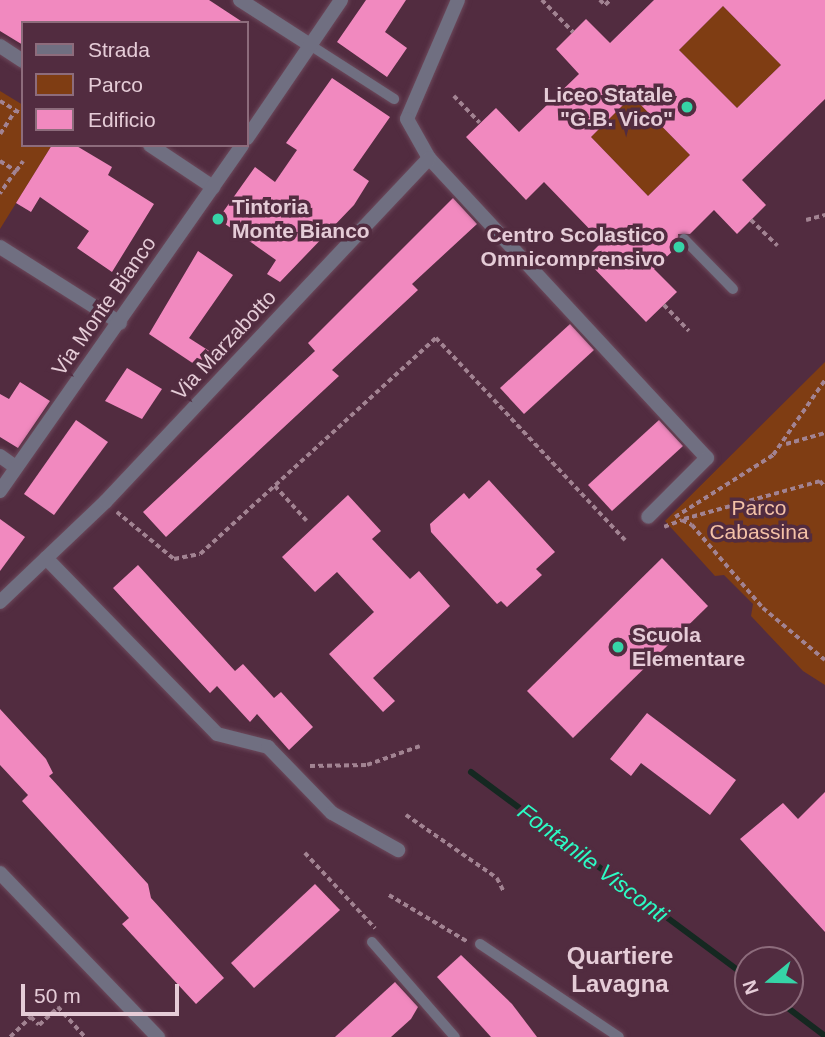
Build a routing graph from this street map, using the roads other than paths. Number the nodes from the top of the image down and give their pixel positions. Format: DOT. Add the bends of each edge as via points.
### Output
graph roads {
  1 [pos="240,0"];
  2 [pos="341,0"];
  3 [pos="458,0"];
  4 [pos="310,45"];
  5 [pos="0,46"];
  6 [pos="21,60"];
  7 [pos="394,100"];
  8 [pos="248,137"];
  9 [pos="153,147"];
  10 [pos="241,147"];
  11 [pos="429,158"];
  12 [pos="214,187"];
  13 [pos="684,239"];
  14 [pos="0,247"];
  15 [pos="733,289"];
  16 [pos="120,323"];
  17 [pos="0,456"];
  18 [pos="16,467"];
  19 [pos="0,491"];
  20 [pos="648,517"];
  21 [pos="46,558"];
  22 [pos="0,602"];
  23 [pos="398,850"];
  24 [pos="0,873"];
  25 [pos="372,942"];
  26 [pos="480,944"];
  27 [pos="158,1037"];
  28 [pos="455,1037"];
  29 [pos="619,1037"];
  1 -- 4 [label="street"];
  2 -- 4 [label="street"];
  3 -- 11 [label="street" via="408,108 407,119"];
  4 -- 7 [label="lane"];
  4 -- 8 [label="street"];
  5 -- 6 [label="street"];
  9 -- 12 [label="street"];
  10 -- 12 [label="street, Via Monte Bianco"];
  11 -- 20 [label="street" via="707,458"];
  11 -- 21 [label="street, Via Marzabotto" via="106,501"];
  12 -- 16 [label="street, Via Monte Bianco"];
  13 -- 15 [label="lane"];
  14 -- 16 [label="street"];
  16 -- 18 [label="street, Via Monte Bianco"];
  17 -- 18 [label="street"];
  18 -- 19 [label="street, Via Monte Bianco"];
  21 -- 22 [label="street, Via Marzabotto"];
  21 -- 23 [label="street" via="217,734 268,747 331,813"];
  24 -- 27 [label="street"];
  25 -- 28 [label="lane"];
  26 -- 29 [label="lane"];
}
